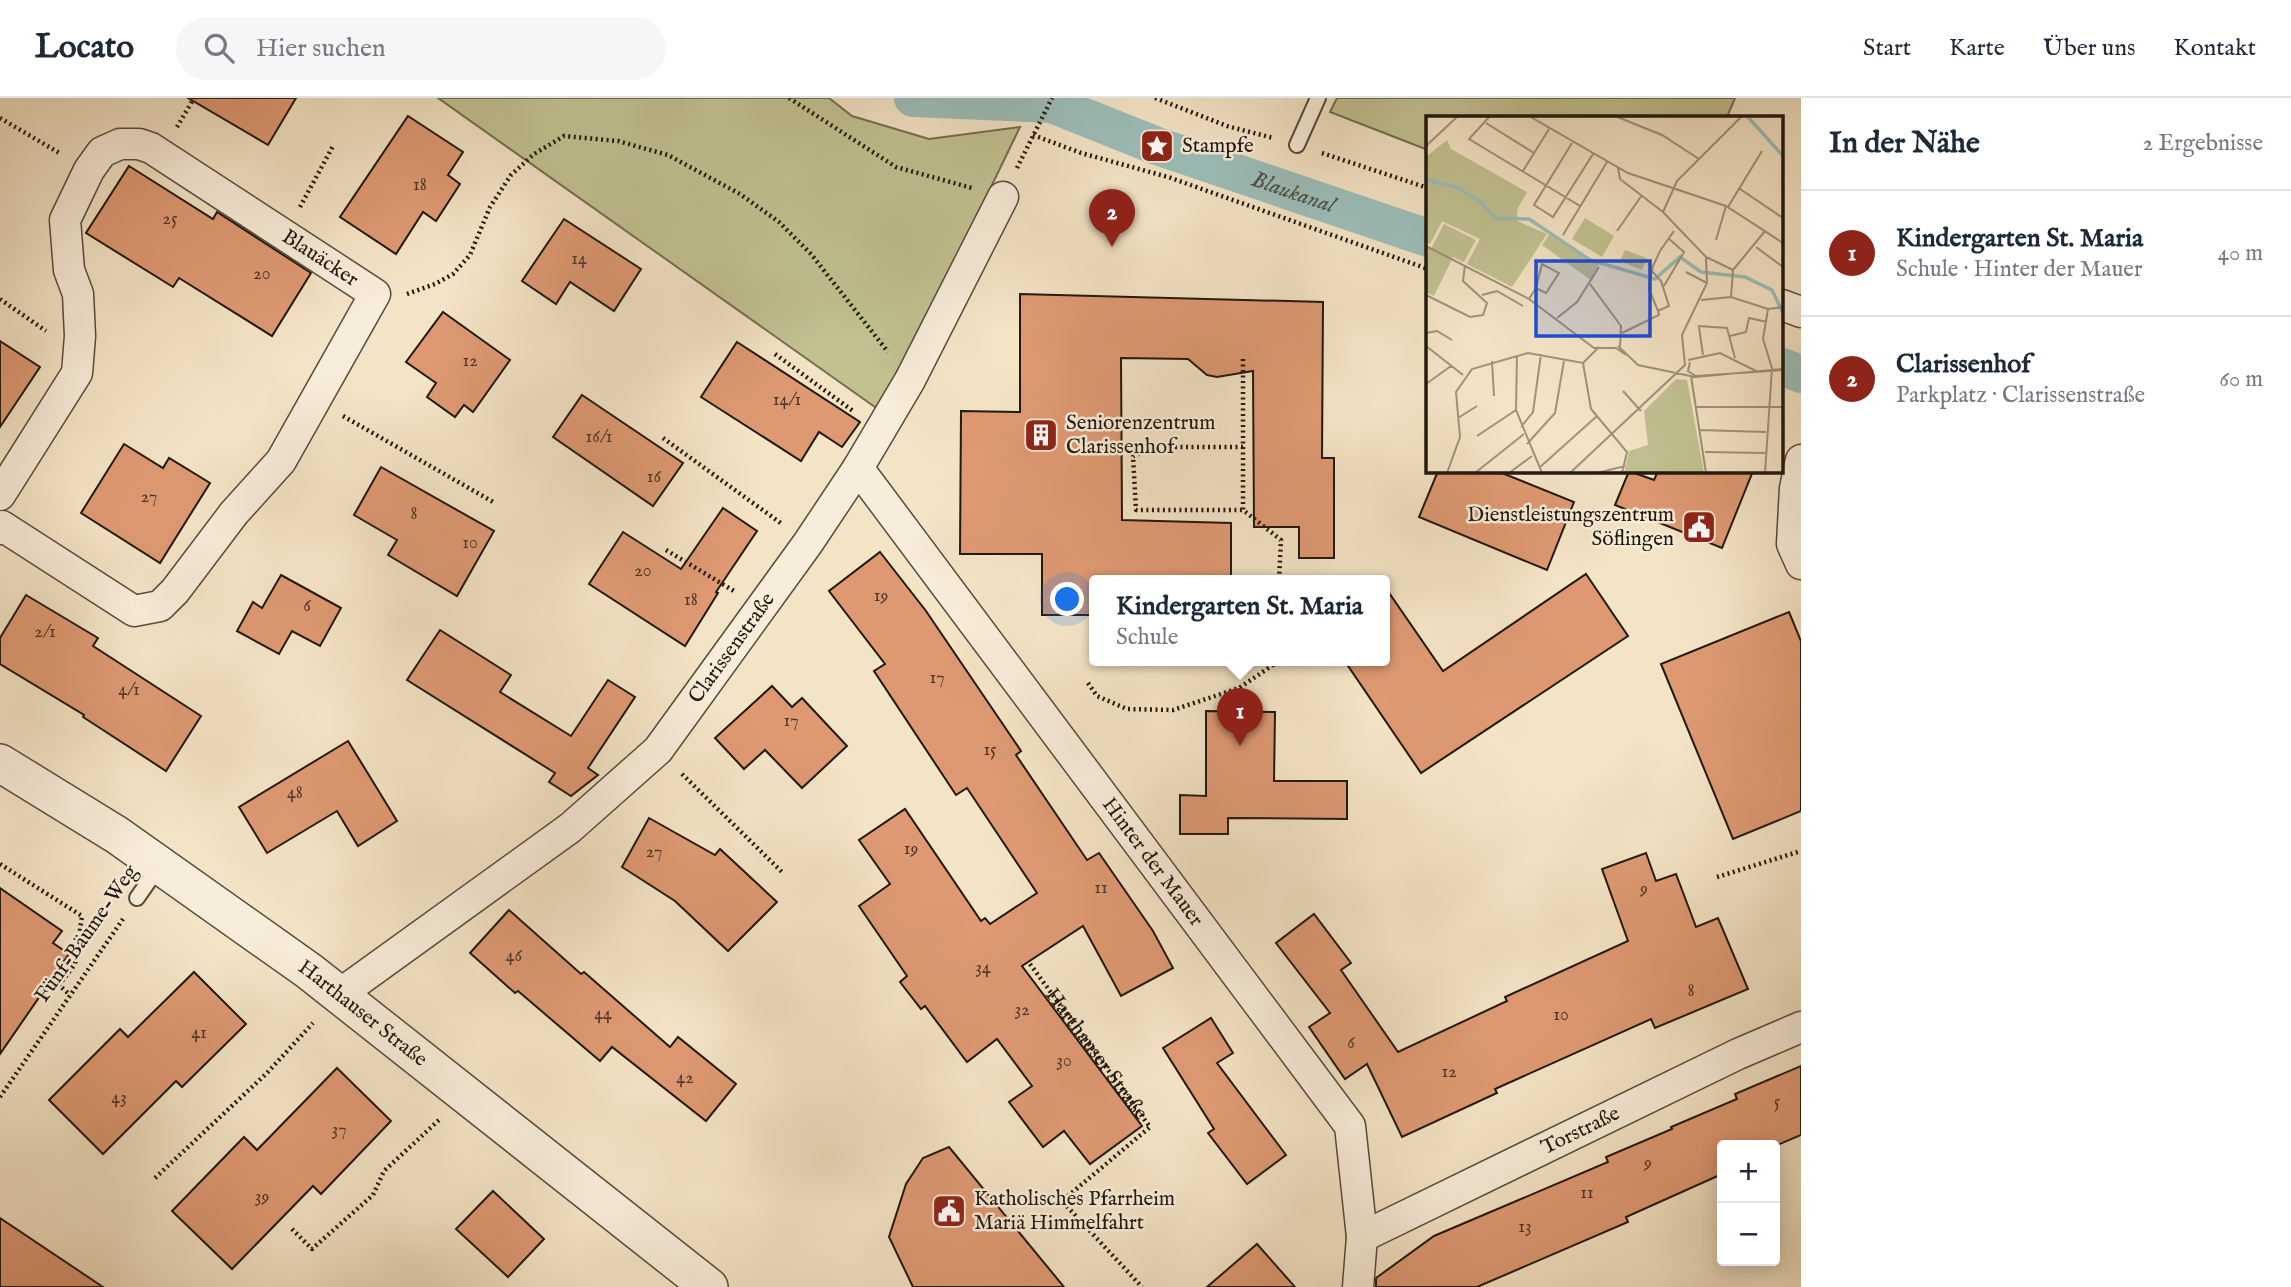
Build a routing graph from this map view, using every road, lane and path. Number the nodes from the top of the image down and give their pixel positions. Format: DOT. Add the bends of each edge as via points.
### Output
graph roads {
  1 [pos="789,98"];
  2 [pos="1052,98"];
  3 [pos="1155,98"];
  4 [pos="1318,98"];
  5 [pos="0,118"];
  6 [pos="1297,145"];
  7 [pos="333,146"];
  8 [pos="89,170"];
  9 [pos="1426,187"];
  10 [pos="1003,197"];
  11 [pos="285,235"];
  12 [pos="1426,268"];
  13 [pos="375,293"];
  14 [pos="0,299"];
  15 [pos="1784,306"];
  16 [pos="1801,312"];
  17 [pos="79,353"];
  18 [pos="775,354"];
  19 [pos="1243,359"];
  20 [pos="910,380"];
  21 [pos="315,400"];
  22 [pos="879,430"];
  23 [pos="663,438"];
  24 [pos="1243,447"];
  25 [pos="1801,460"];
  26 [pos="858,468"];
  27 [pos="0,495"];
  28 [pos="495,503"];
  29 [pos="1243,510"];
  30 [pos="1,525"];
  31 [pos="808,543"];
  32 [pos="666,550"];
  33 [pos="1801,564"];
  34 [pos="1279,575"];
  35 [pos="762,607"];
  36 [pos="1272,666"];
  37 [pos="1088,683"];
  38 [pos="658,750"];
  39 [pos="0,763"];
  40 [pos="1801,851"];
  41 [pos="0,864"];
  42 [pos="160,864"];
  43 [pos="784,874"];
  44 [pos="1717,877"];
  45 [pos="137,898"];
  46 [pos="1030,964"];
  47 [pos="70,995"];
  48 [pos="330,1005"];
  49 [pos="1801,1027"];
  50 [pos="0,1097"];
  51 [pos="448,1112"];
  52 [pos="155,1178"];
  53 [pos="292,1229"];
  54 [pos="1362,1237"];
  55 [pos="709,1287"];
  56 [pos="1142,1287"];
  57 [pos="1358,1287"];
  1 -- 10 [label="path" via="896,167"];
  2 -- 12 [label="path" via="1033,133"];
  3 -- 6 [label="path"];
  4 -- 6 [label="lane"];
  5 -- 8 [label="path"];
  6 -- 9 [label="path"];
  7 -- 11 [label="path"];
  8 -- 11 [label="street, Blauäcker" via="102,152 120,144 139,144"];
  8 -- 17 [label="street, Blauäcker" via="65,220 69,270 78,293"];
  10 -- 20 [label="street, Clarissenstraße"];
  11 -- 13 [label="street, Blauäcker"];
  13 -- 20 [label="path" via="408,294 453,274 470,256 490,207 511,175 564,135 618,141 668,156 740,194 779,222 811,254"];
  13 -- 21 [label="street, Blauäcker"];
  14 -- 17 [label="path"];
  15 -- 16 [label="street"];
  17 -- 27 [label="street, Blauäcker" via="77,373"];
  18 -- 22 [label="path"];
  19 -- 24 [label="path"];
  20 -- 22 [label="street, Clarissenstraße"];
  21 -- 28 [label="path"];
  21 -- 30 [label="street, Blauäcker" via="281,461 160,606 134,611"];
  22 -- 26 [label="street, Clarissenstraße"];
  23 -- 31 [label="path"];
  24 -- 29 [label="path"];
  24 -- 29 [label="path" via="1159,447 1133,456 1136,510"];
  25 -- 33 [label="street" via="1793,544"];
  26 -- 31 [label="street, Clarissenstraße"];
  26 -- 54 [label="street, Hinter der Mauer" via="1350,1126"];
  29 -- 34 [label="path" via="1281,540"];
  31 -- 35 [label="street, Clarissenstraße"];
  32 -- 35 [label="path"];
  35 -- 38 [label="street, Clarissenstraße"];
  36 -- 37 [label="path" via="1239,688 1173,710 1127,709 1097,696"];
  38 -- 43 [label="path"];
  38 -- 48 [label="street, Clarissenstraße" via="570,828"];
  39 -- 42 [label="street, Harthauser Straße"];
  40 -- 44 [label="path"];
  41 -- 47 [label="path" via="82,916 75,964 59,985"];
  42 -- 45 [label="lane, Fünf-Bäume-Weg"];
  42 -- 48 [label="street, Harthauser Straße"];
  45 -- 47 [label="path, Fünf-Bäume-Weg"];
  46 -- 56 [label="path, Harthauser Straße" via="1150,1127 1062,1201"];
  47 -- 50 [label="path, Fünf-Bäume-Weg"];
  48 -- 52 [label="path" via="267,1073"];
  48 -- 55 [label="street, Harthauser Straße"];
  49 -- 54 [label="street, Torstraße"];
  51 -- 53 [label="path" via="384,1171 373,1195 312,1249"];
  54 -- 57 [label="street, Hinter der Mauer"];
}
